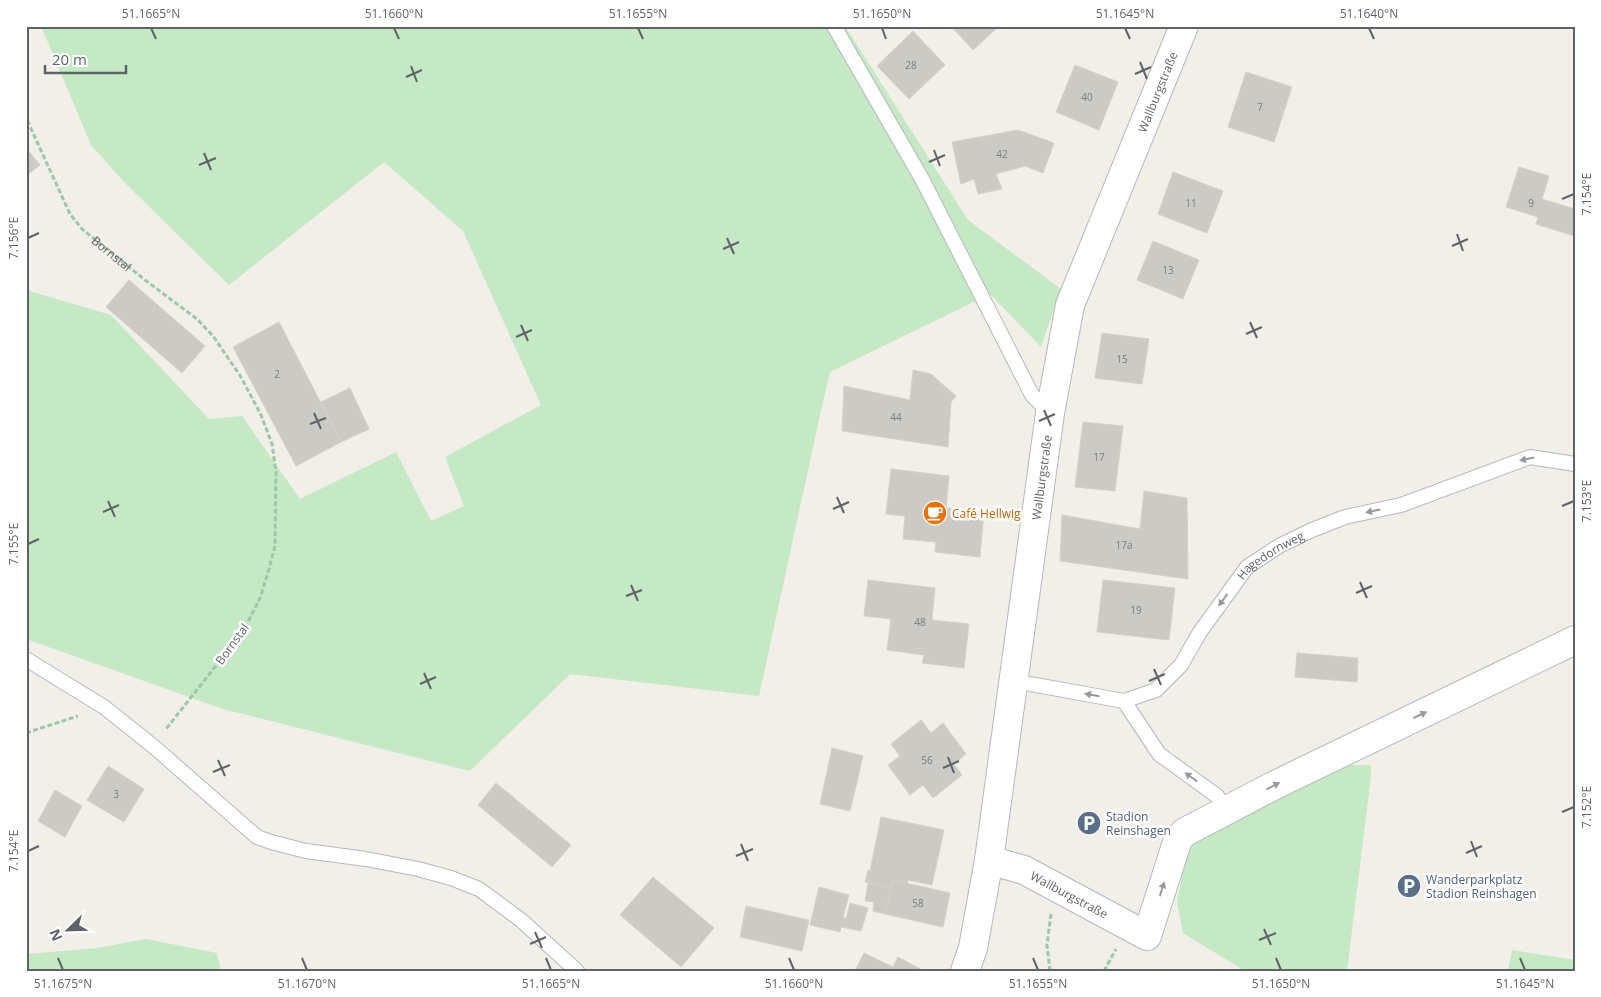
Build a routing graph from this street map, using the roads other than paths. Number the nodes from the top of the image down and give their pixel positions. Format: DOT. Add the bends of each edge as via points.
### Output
graph roads {
  1 [pos="834,26"];
  2 [pos="1184,26"];
  3 [pos="1050,413"];
  4 [pos="1575,464"];
  5 [pos="1575,640"];
  6 [pos="26,659"];
  7 [pos="1014,681"];
  8 [pos="1124,701"];
  9 [pos="1227,810"];
  10 [pos="989,860"];
  11 [pos="577,971"];
  12 [pos="965,971"];
  1 -- 3 [label="lane" via="922,179 1032,395"];
  2 -- 3 [label="street, Wallburgstraße" via="1070,305"];
  3 -- 7 [label="street, Wallburgstraße"];
  4 -- 8 [label="lane, Hagedornweg, one-way" via="1530,457 1401,505 1345,517 1279,546 1247,567 1200,632 1181,665 1156,690"];
  9 -- 5 [label="street, one-way"];
  6 -- 11 [label="lane" via="104,707 258,837 306,851 418,869 480,889 522,921"];
  8 -- 7 [label="lane, Hagedornweg, one-way"];
  7 -- 10 [label="street, Wallburgstraße"];
  9 -- 8 [label="lane, one-way" via="1217,796 1159,754"];
  10 -- 9 [label="street, Wallburgstraße, one-way" via="1024,870 1147,936 1178,839"];
  10 -- 12 [label="street, Wallburgstraße" via="973,948"];
}
